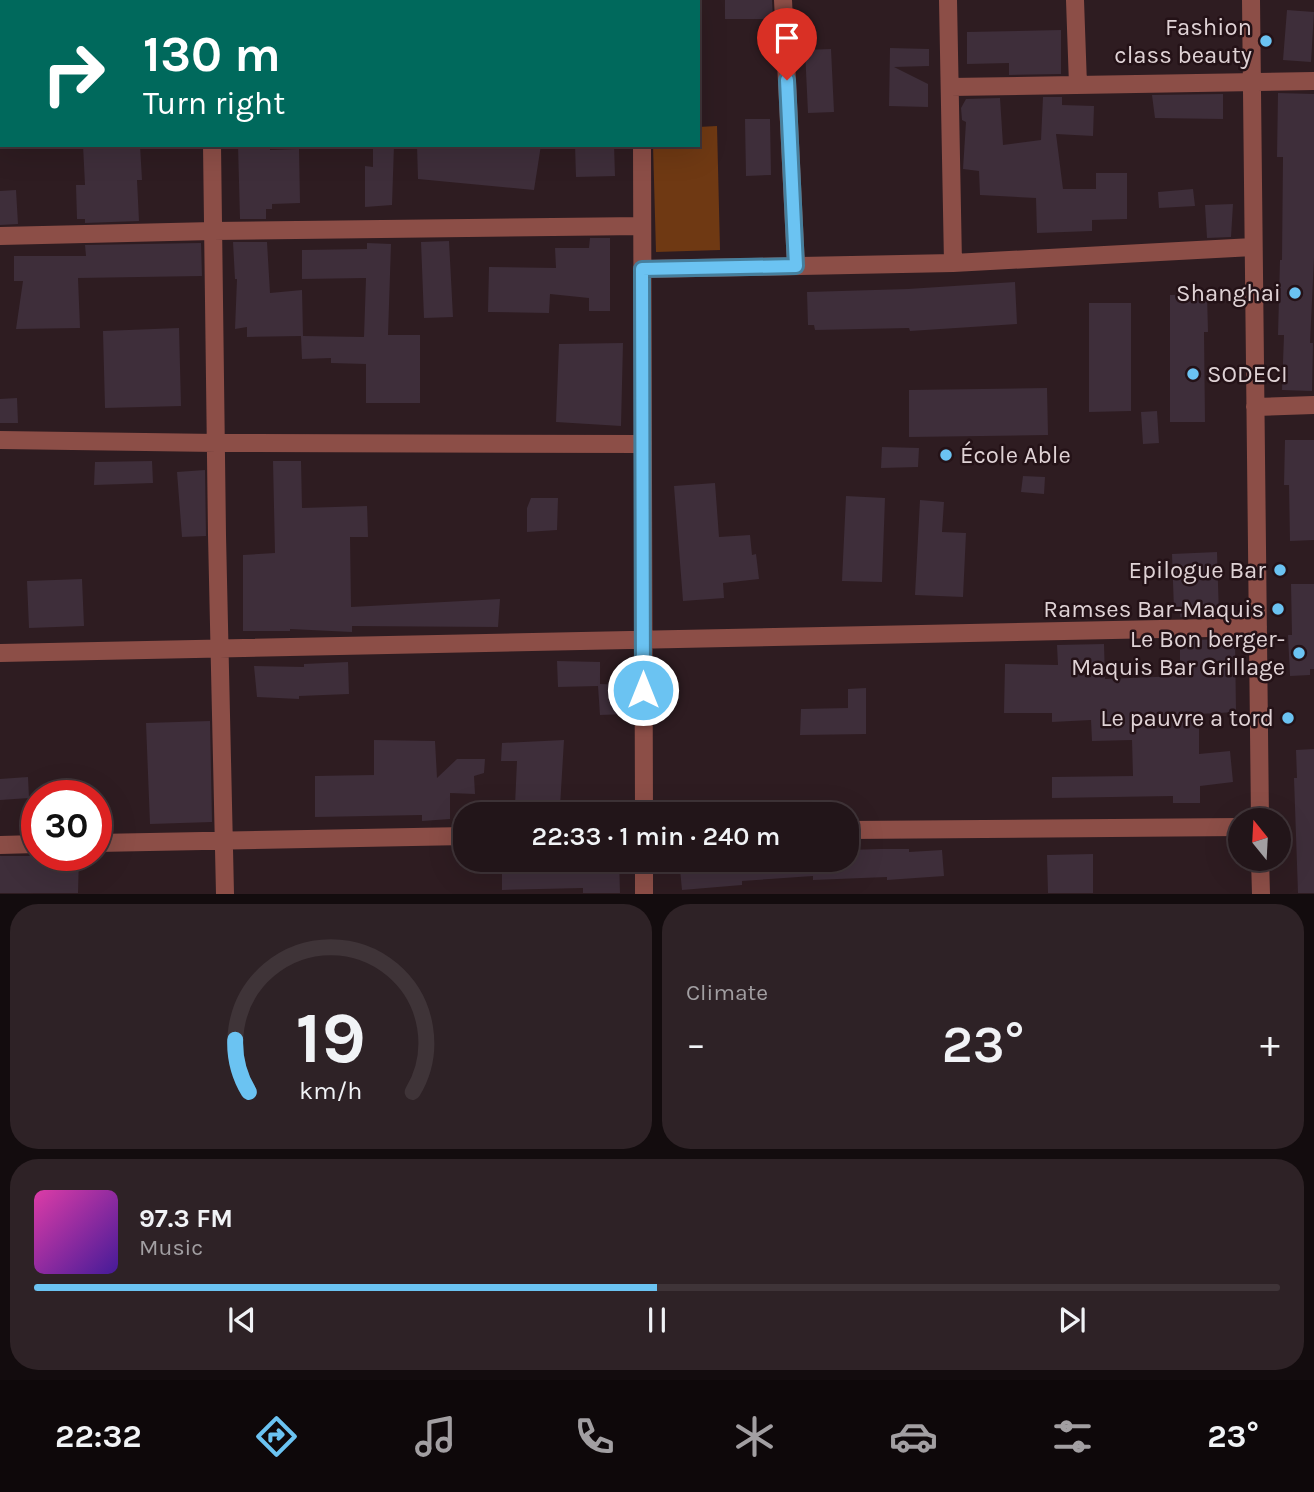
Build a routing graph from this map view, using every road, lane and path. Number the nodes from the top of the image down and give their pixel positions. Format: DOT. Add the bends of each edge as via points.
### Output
graph roads {
  1 [pos="783,0"];
  2 [pos="948,0"];
  3 [pos="1075,0"];
  4 [pos="1251,0"];
  5 [pos="1252,80"];
  6 [pos="1314,81"];
  7 [pos="1079,85"];
  8 [pos="950,87"];
  9 [pos="212,147"];
  10 [pos="642,147"];
  11 [pos="642,226"];
  12 [pos="213,231"];
  13 [pos="0,236"];
  14 [pos="1253,247"];
  15 [pos="953,262"];
  16 [pos="796,266"];
  17 [pos="642,269"];
  18 [pos="1314,405"];
  19 [pos="1255,407"];
  20 [pos="0,440"];
  21 [pos="217,443"];
  22 [pos="643,444"];
  23 [pos="1258,627"];
  24 [pos="643,641"];
  25 [pos="220,649"];
  26 [pos="0,653"];
  27 [pos="644,802"];
  28 [pos="1260,808"];
  29 [pos="1228,827"];
  30 [pos="859,830"];
  31 [pos="453,836"];
  32 [pos="223,842"];
  33 [pos="21,844"];
  34 [pos="112,844"];
  35 [pos="0,845"];
  36 [pos="644,872"];
  37 [pos="1261,872"];
  38 [pos="225,894"];
  39 [pos="644,894"];
  40 [pos="1261,894"];
  1 -- 16 [label="street"];
  2 -- 8 [label="street"];
  3 -- 7 [label="street"];
  4 -- 5 [label="street"];
  5 -- 6 [label="street"];
  5 -- 7 [label="street"];
  5 -- 14 [label="street"];
  7 -- 8 [label="street"];
  8 -- 15 [label="street"];
  9 -- 12 [label="street"];
  10 -- 11 [label="street"];
  11 -- 12 [label="street"];
  11 -- 17 [label="street"];
  12 -- 13 [label="street"];
  12 -- 21 [label="street"];
  14 -- 15 [label="street"];
  14 -- 19 [label="street"];
  15 -- 16 [label="street"];
  16 -- 17 [label="street"];
  17 -- 22 [label="street"];
  18 -- 19 [label="street"];
  19 -- 23 [label="street"];
  20 -- 21 [label="street"];
  21 -- 22 [label="street"];
  21 -- 25 [label="street"];
  22 -- 24 [label="street"];
  23 -- 24 [label="street"];
  23 -- 28 [label="street"];
  24 -- 25 [label="street"];
  24 -- 27 [label="street"];
  25 -- 26 [label="street"];
  25 -- 32 [label="street"];
  29 -- 30 [label="street"];
  31 -- 32 [label="street"];
  32 -- 34 [label="street"];
  32 -- 38 [label="street"];
  33 -- 35 [label="street"];
  36 -- 39 [label="street"];
  37 -- 40 [label="street"];
}
